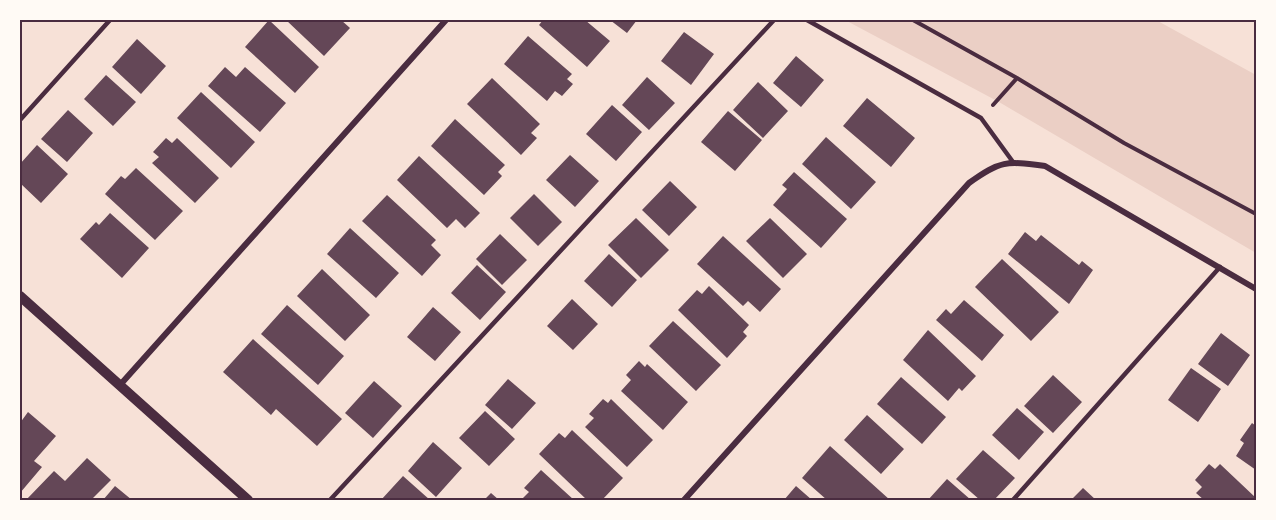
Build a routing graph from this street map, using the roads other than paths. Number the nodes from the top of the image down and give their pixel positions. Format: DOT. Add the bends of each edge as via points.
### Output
graph roads {
  1 [pos="110,20"];
  2 [pos="446,20"];
  3 [pos="774,20"];
  4 [pos="807,20"];
  5 [pos="20,120"];
  6 [pos="1013,162"];
  7 [pos="1220,267"];
  8 [pos="1257,289"];
  9 [pos="20,296"];
  10 [pos="120,385"];
  11 [pos="248,501"];
  12 [pos="330,501"];
  13 [pos="684,501"];
  14 [pos="1013,501"];
  1 -- 5 [label="lane"];
  2 -- 10 [label="street"];
  3 -- 12 [label="lane"];
  4 -- 6 [label="lane" via="981,118"];
  6 -- 7 [label="street" via="1045,166"];
  6 -- 13 [label="street" via="991,167 969,183"];
  7 -- 8 [label="street"];
  7 -- 14 [label="lane"];
  9 -- 10 [label="street"];
  10 -- 11 [label="street"];
}
